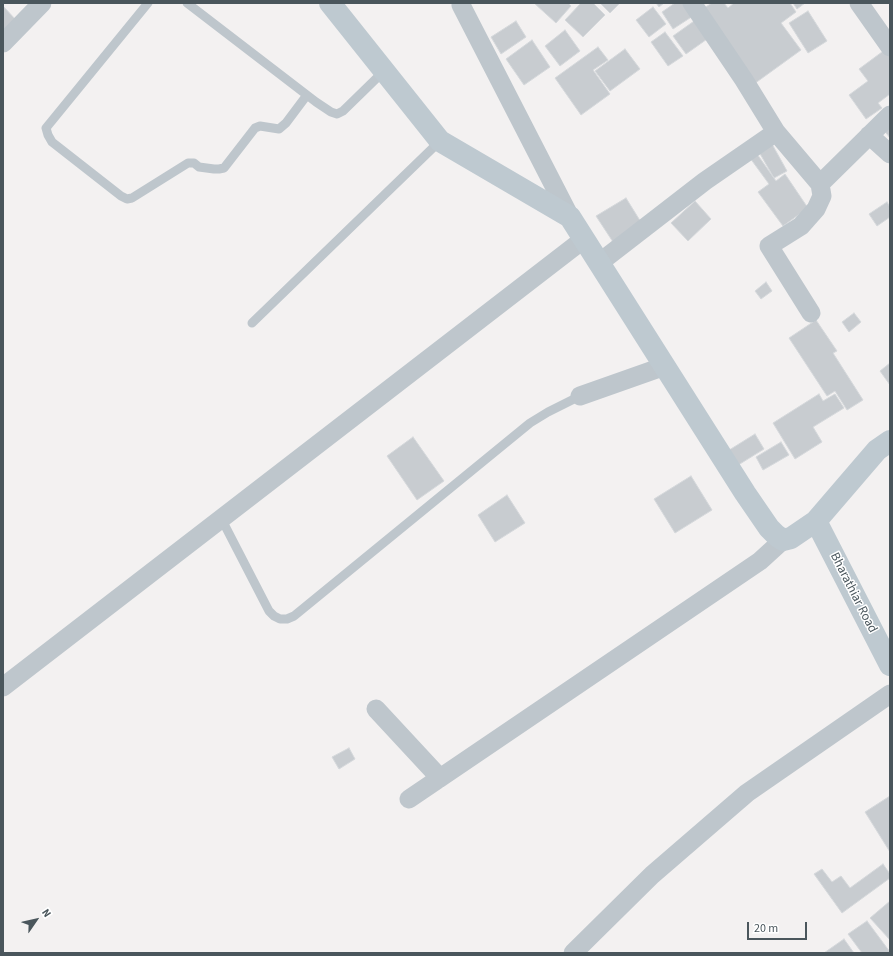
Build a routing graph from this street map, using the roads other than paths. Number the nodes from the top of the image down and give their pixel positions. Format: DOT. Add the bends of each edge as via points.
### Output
graph roads {
  1 [pos="42,3"];
  2 [pos="148,3"];
  3 [pos="187,3"];
  4 [pos="330,3"];
  5 [pos="462,3"];
  6 [pos="692,3"];
  7 [pos="859,3"];
  8 [pos="3,43"];
  9 [pos="890,47"];
  10 [pos="384,71"];
  11 [pos="307,95"];
  12 [pos="890,115"];
  13 [pos="776,132"];
  14 [pos="869,136"];
  15 [pos="440,141"];
  16 [pos="890,154"];
  17 [pos="820,184"];
  18 [pos="570,216"];
  19 [pos="584,239"];
  20 [pos="599,263"];
  21 [pos="811,312"];
  22 [pos="252,323"];
  23 [pos="665,366"];
  24 [pos="580,396"];
  25 [pos="890,440"];
  26 [pos="221,518"];
  27 [pos="816,521"];
  28 [pos="783,540"];
  29 [pos="890,665"];
  30 [pos="3,687"];
  31 [pos="890,694"];
  32 [pos="376,708"];
  33 [pos="440,778"];
  34 [pos="409,799"];
  35 [pos="573,953"];
  1 -- 8 [label="street"];
  2 -- 11 [label="lane" via="46,128 52,142 126,199 132,198 188,163 194,163 199,167 224,168 255,128 260,126 279,129"];
  3 -- 11 [label="lane"];
  4 -- 10 [label="street"];
  5 -- 18 [label="street"];
  6 -- 13 [label="street"];
  7 -- 9 [label="street"];
  10 -- 11 [label="lane" via="337,114"];
  10 -- 15 [label="street"];
  12 -- 14 [label="street"];
  13 -- 17 [label="street"];
  13 -- 20 [label="street" via="705,181"];
  14 -- 16 [label="street"];
  14 -- 17 [label="street"];
  15 -- 18 [label="street"];
  15 -- 22 [label="lane"];
  17 -- 21 [label="street" via="822,196 816,209 800,226 769,246"];
  18 -- 19 [label="street"];
  19 -- 20 [label="street"];
  19 -- 26 [label="street"];
  20 -- 23 [label="street"];
  23 -- 24 [label="street"];
  23 -- 28 [label="street" via="749,499 769,528"];
  24 -- 26 [label="lane" via="530,423 294,616 287,619 280,619 269,611"];
  25 -- 27 [label="street" via="877,450"];
  26 -- 30 [label="street"];
  27 -- 28 [label="street" via="791,538"];
  27 -- 29 [label="street, Bharathiar Road"];
  28 -- 33 [label="street" via="760,561"];
  31 -- 35 [label="street" via="747,793 652,875"];
  32 -- 33 [label="street"];
  33 -- 34 [label="street"];
}
